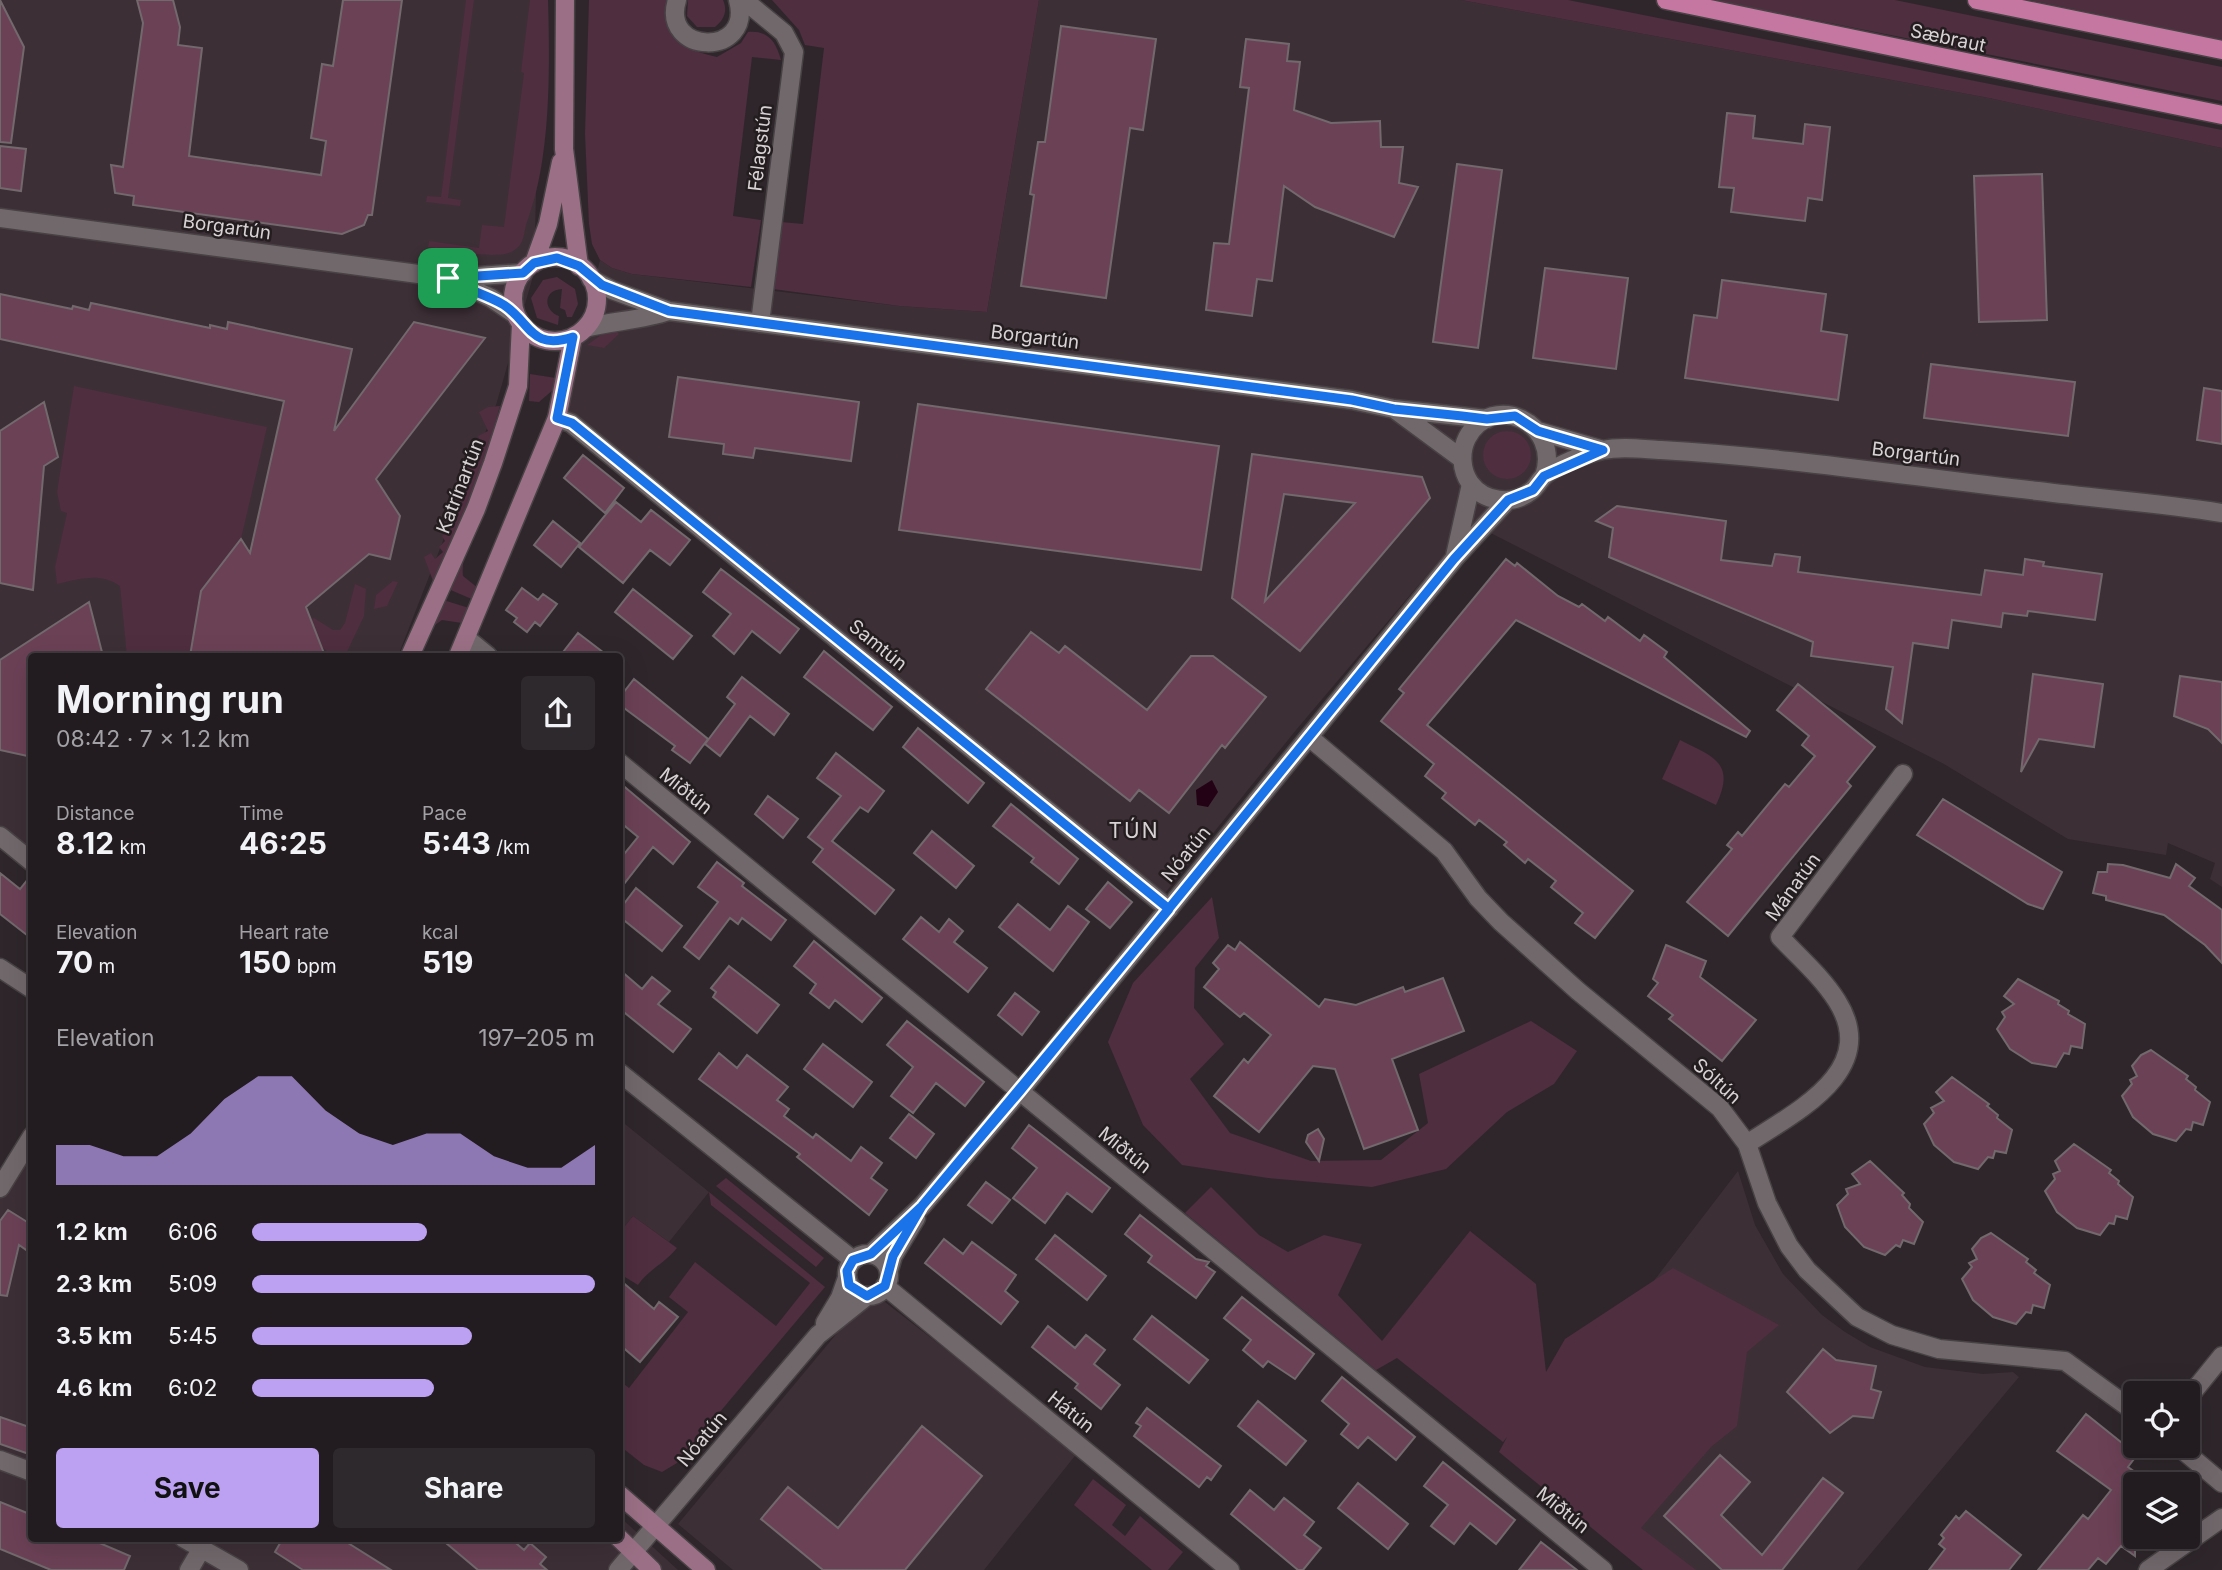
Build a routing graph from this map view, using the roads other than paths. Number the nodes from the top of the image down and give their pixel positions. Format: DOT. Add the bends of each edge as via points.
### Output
graph roads {
  1 [pos="565,0"];
  2 [pos="677,0"];
  3 [pos="741,0"];
  4 [pos="1666,0"];
  5 [pos="1977,0"];
  6 [pos="2222,50"];
  7 [pos="2222,116"];
  8 [pos="564,149"];
  9 [pos="0,218"];
  10 [pos="528,268"];
  11 [pos="585,272"];
  12 [pos="448,278"];
  13 [pos="669,311"];
  14 [pos="518,319"];
  15 [pos="760,323"];
  16 [pos="579,332"];
  17 [pos="1394,409"];
  18 [pos="557,418"];
  19 [pos="1487,419"];
  20 [pos="1538,431"];
  21 [pos="1603,450"];
  22 [pos="1462,459"];
  23 [pos="1544,476"];
  24 [pos="1471,484"];
  25 [pos="1508,500"];
  26 [pos="2222,513"];
  27 [pos="1454,559"];
  28 [pos="466,638"];
  29 [pos="411,653"];
  30 [pos="459,653"];
  31 [pos="484,653"];
  32 [pos="1309,737"];
  33 [pos="623,765"];
  34 [pos="1903,774"];
  35 [pos="0,836"];
  36 [pos="28,859"];
  37 [pos="1169,909"];
  38 [pos="0,968"];
  39 [pos="28,986"];
  40 [pos="623,1075"];
  41 [pos="1020,1091"];
  42 [pos="28,1142"];
  43 [pos="1747,1144"];
  44 [pos="0,1188"];
  45 [pos="922,1206"];
  46 [pos="871,1254"];
  47 [pos="853,1260"];
  48 [pos="847,1278"];
  49 [pos="887,1278"];
  50 [pos="867,1296"];
  51 [pos="818,1335"];
  52 [pos="2222,1356"];
  53 [pos="2200,1383"];
  54 [pos="2123,1403"];
  55 [pos="2192,1458"];
  56 [pos="0,1460"];
  57 [pos="28,1470"];
  58 [pos="2222,1483"];
  59 [pos="623,1498"];
  60 [pos="2222,1518"];
  61 [pos="656,1526"];
  62 [pos="190,1542"];
  63 [pos="623,1542"];
  64 [pos="201,1548"];
  65 [pos="633,1552"];
  66 [pos="189,1570"];
  67 [pos="239,1570"];
  68 [pos="618,1570"];
  69 [pos="653,1570"];
  70 [pos="706,1570"];
  71 [pos="1230,1570"];
  72 [pos="1603,1570"];
  73 [pos="2148,1570"];
  1 -- 8 [label="main road"];
  2 -- 3 [label="street, Félagstún" via="678,27 704,44 732,33"];
  3 -- 15 [label="street, Félagstún" via="784,33 794,52"];
  4 -- 7 [label="main road, Sæbraut"];
  5 -- 6 [label="main road"];
  8 -- 10 [label="main road" via="548,224"];
  8 -- 11 [label="main road"];
  9 -- 12 [label="street, Borgartún"];
  10 -- 11 [label="main road, Borgartún" via="557,258"];
  10 -- 12 [label="street, Borgartún"];
  10 -- 14 [label="main road" via="513,293"];
  11 -- 13 [label="street, Borgartún" via="612,290"];
  11 -- 16 [label="main road" via="596,304"];
  12 -- 14 [label="street, Borgartún" via="491,298"];
  13 -- 15 [label="street, Borgartún"];
  13 -- 16 [label="street, Borgartún"];
  14 -- 16 [label="main road, Borgartún" via="529,332 551,341"];
  14 -- 29 [label="main road, Katrínartún" via="518,386 476,509"];
  15 -- 17 [label="street, Borgartún"];
  16 -- 18 [label="main road"];
  17 -- 19 [label="street, Borgartún"];
  17 -- 22 [label="street, Borgartún"];
  18 -- 28 [label="main road"];
  18 -- 37 [label="street, Samtún" via="572,423"];
  19 -- 20 [label="street, Borgartún" via="1515,416"];
  19 -- 22 [label="street" via="1471,431"];
  20 -- 21 [label="street, Borgartún"];
  20 -- 23 [label="street" via="1546,448"];
  21 -- 23 [label="street, Borgartún"];
  21 -- 26 [label="street, Borgartún" via="1748,455"];
  22 -- 24 [label="street"];
  23 -- 25 [label="street, Borgartún" via="1533,490"];
  24 -- 25 [label="street" via="1484,495"];
  24 -- 27 [label="street, Nóatún"];
  25 -- 27 [label="street, Nóatún"];
  27 -- 32 [label="street, Nóatún"];
  28 -- 30 [label="main road"];
  28 -- 31 [label="street"];
  32 -- 37 [label="street, Nóatún"];
  32 -- 43 [label="street, Sóltún" via="1444,850 1501,922 1720,1108"];
  33 -- 41 [label="street, Miðtún"];
  34 -- 43 [label="street, Mánatún" via="1780,937 1838,1002 1848,1038 1844,1062 1832,1085"];
  35 -- 36 [label="street"];
  37 -- 41 [label="street, Nóatún"];
  38 -- 39 [label="street"];
  40 -- 47 [label="street"];
  41 -- 45 [label="street, Nóatún"];
  41 -- 72 [label="street, Miðtún"];
  42 -- 44 [label="street"];
  43 -- 54 [label="street, Sóltún" via="1767,1203 1789,1246 1807,1270 1857,1317 1892,1335 1939,1349 2065,1361"];
  45 -- 46 [label="street, Nóatún"];
  45 -- 49 [label="street, Nóatún" via="893,1256"];
  46 -- 47 [label="street, Nóatún"];
  46 -- 49 [label="street" via="882,1259"];
  47 -- 48 [label="street, Nóatún"];
  48 -- 50 [label="street" via="854,1290"];
  48 -- 51 [label="street, Nóatún"];
  49 -- 50 [label="street, Nóatún"];
  49 -- 71 [label="street, Hátún"];
  50 -- 51 [label="street, Nóatún"];
  51 -- 61 [label="street, Nóatún"];
  52 -- 53 [label="street"];
  55 -- 58 [label="street"];
  56 -- 57 [label="street"];
  59 -- 61 [label="main road"];
  60 -- 73 [label="street"];
  61 -- 65 [label="street, Nóatún"];
  61 -- 70 [label="main road"];
  62 -- 64 [label="street"];
  63 -- 65 [label="main road"];
  64 -- 66 [label="street"];
  64 -- 67 [label="street"];
  65 -- 68 [label="street, Nóatún"];
  65 -- 69 [label="main road"];
}
